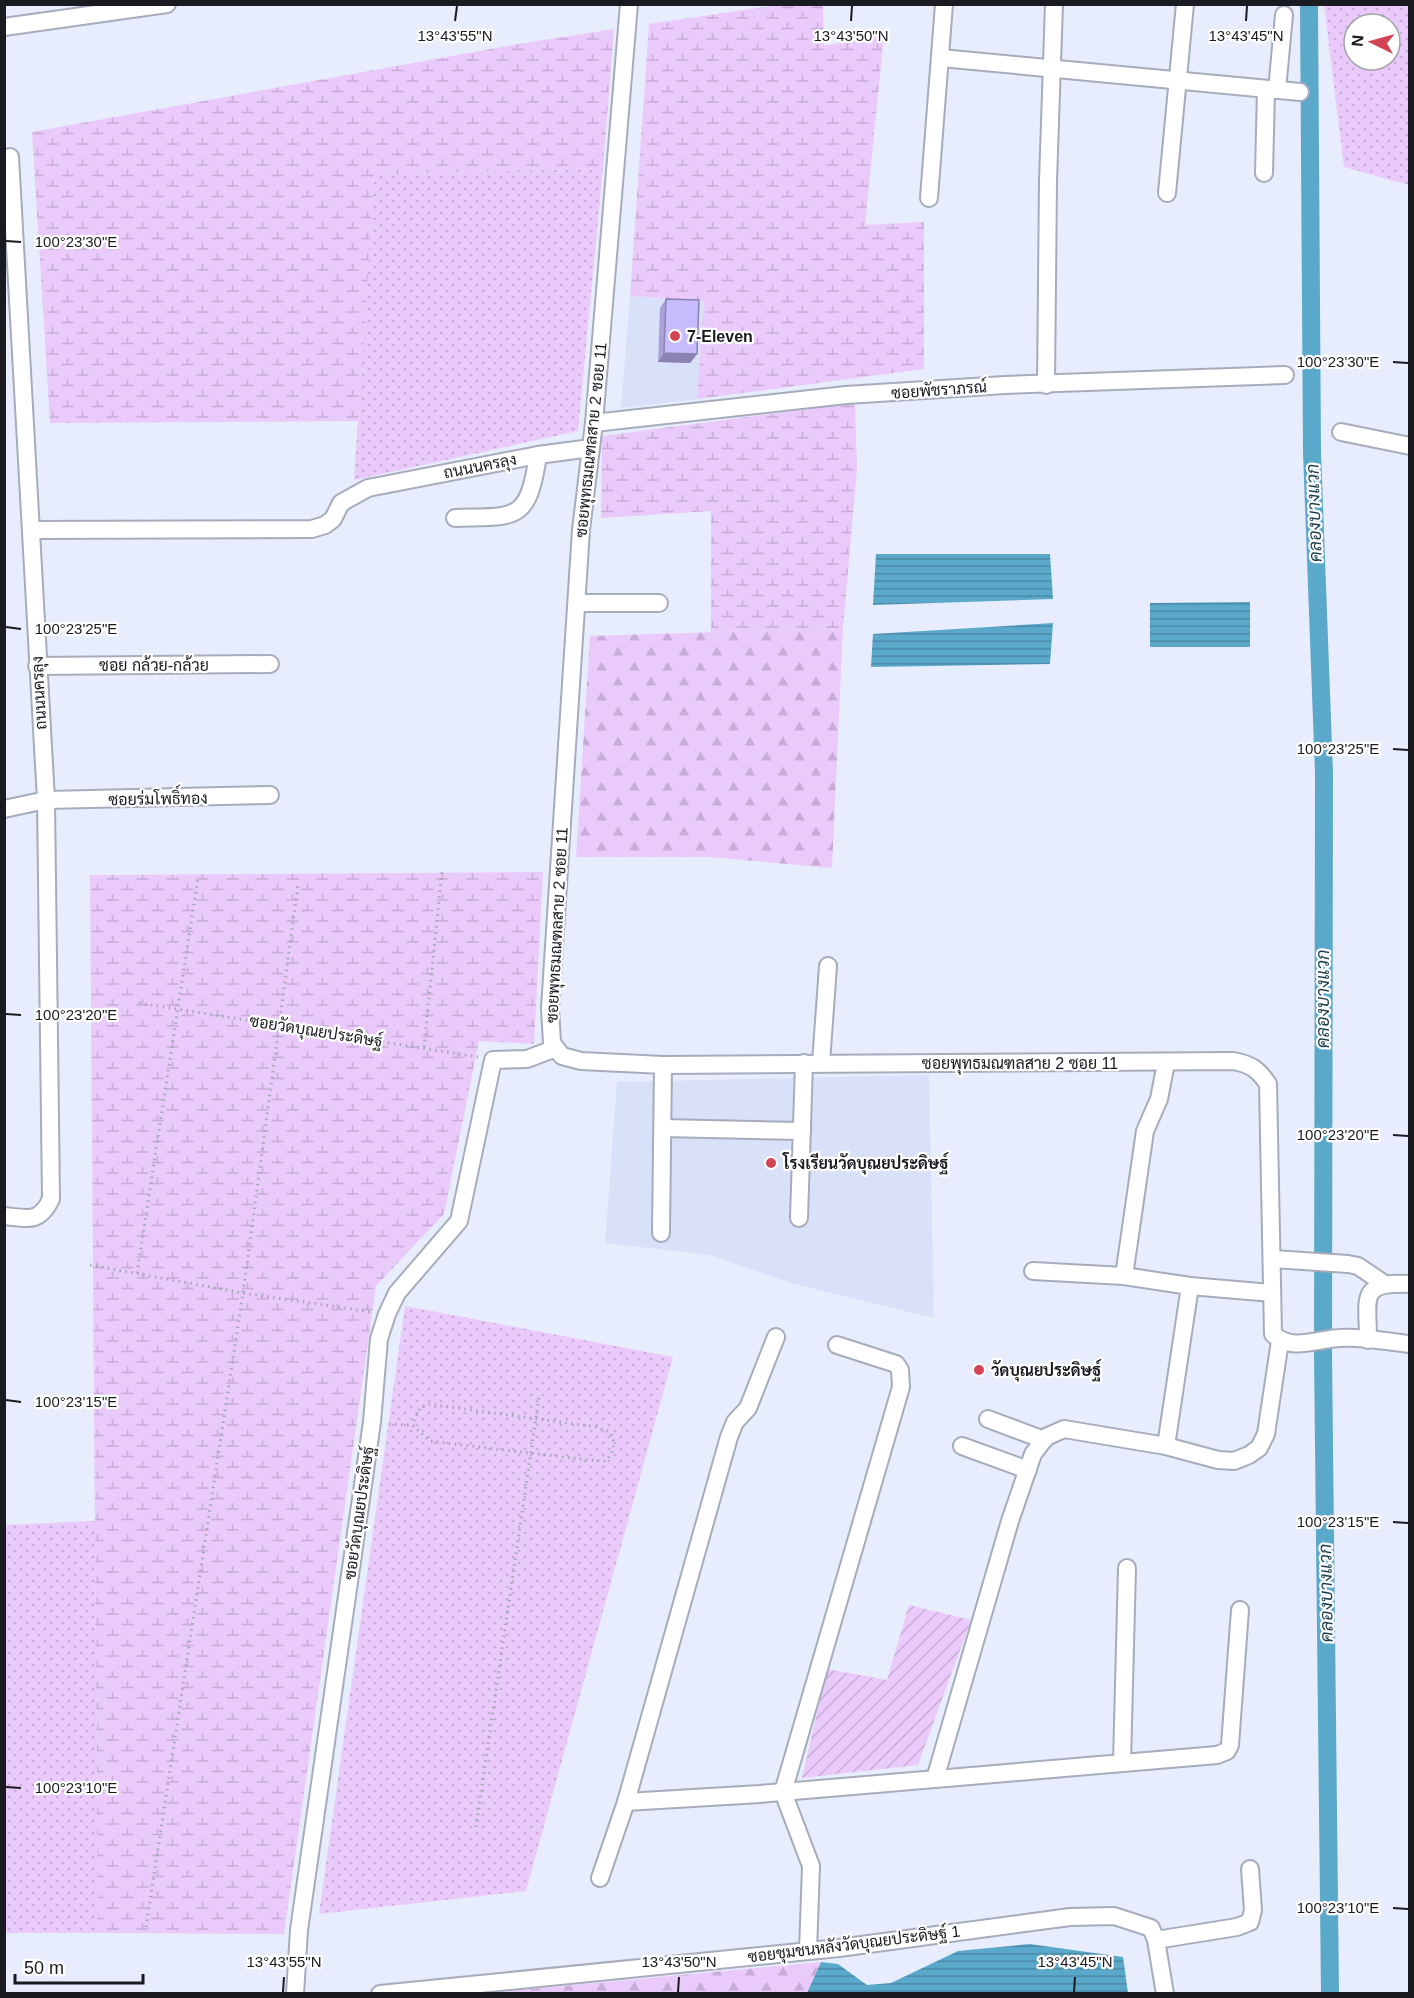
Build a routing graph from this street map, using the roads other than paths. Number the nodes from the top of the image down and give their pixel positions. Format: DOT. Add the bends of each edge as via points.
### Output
graph roads {
  1 [pos="166,4"];
  2 [pos="629,4"];
  3 [pos="944,4"];
  4 [pos="1054,4"];
  5 [pos="1185,4"];
  6 [pos="1284,15"];
  7 [pos="4,27"];
  8 [pos="941,58"];
  9 [pos="1053,70"];
  10 [pos="1178,80"];
  11 [pos="1272,89"];
  12 [pos="1300,92"];
  13 [pos="10,157"];
  14 [pos="1264,173"];
  15 [pos="1167,193"];
  16 [pos="929,198"];
  17 [pos="1285,375"];
  18 [pos="1046,385"];
  19 [pos="594,423"];
  20 [pos="1341,432"];
  21 [pos="1410,446"];
  22 [pos="591,448"];
  23 [pos="538,455"];
  24 [pos="455,518"];
  25 [pos="31,530"];
  26 [pos="577,603"];
  27 [pos="659,603"];
  28 [pos="270,664"];
  29 [pos="37,666"];
  30 [pos="270,795"];
  31 [pos="46,800"];
  32 [pos="4,809"];
  33 [pos="828,966"];
  34 [pos="556,1048"];
  35 [pos="812,1063"];
  36 [pos="1166,1064"];
  37 [pos="663,1065"];
  38 [pos="663,1128"];
  39 [pos="802,1131"];
  40 [pos="4,1216"];
  41 [pos="799,1218"];
  42 [pos="661,1233"];
  43 [pos="1273,1258"];
  44 [pos="1033,1271"];
  45 [pos="1124,1276"];
  46 [pos="1383,1283"];
  47 [pos="1410,1284"];
  48 [pos="1190,1286"];
  49 [pos="1272,1293"];
  50 [pos="776,1337"];
  51 [pos="1368,1340"];
  52 [pos="1280,1341"];
  53 [pos="1410,1344"];
  54 [pos="837,1345"];
  55 [pos="988,1419"];
  56 [pos="1044,1440"];
  57 [pos="962,1446"];
  58 [pos="1166,1446"];
  59 [pos="1028,1470"];
  60 [pos="1127,1568"];
  61 [pos="1240,1610"];
  62 [pos="1122,1763"];
  63 [pos="935,1779"];
  64 [pos="783,1792"];
  65 [pos="626,1802"];
  66 [pos="1251,1869"];
  67 [pos="600,1878"];
  68 [pos="1156,1940"];
  69 [pos="808,1951"];
  70 [pos="295,1994"];
  71 [pos="380,1994"];
  72 [pos="1165,1994"];
  1 -- 7 [label="street"];
  2 -- 19 [label="street, ซอยพุทธมณฑลสาย 2 ซอย 11"];
  3 -- 8 [label="street"];
  4 -- 9 [label="street"];
  5 -- 10 [label="street"];
  6 -- 11 [label="street"];
  8 -- 9 [label="street"];
  8 -- 16 [label="street"];
  9 -- 10 [label="street"];
  9 -- 18 [label="street"];
  10 -- 11 [label="street"];
  10 -- 15 [label="street"];
  11 -- 12 [label="street"];
  11 -- 14 [label="street"];
  13 -- 25 [label="street"];
  17 -- 18 [label="street, ซอยพัชราภรณ์"];
  18 -- 19 [label="street, ซอยพัชราภรณ์" via="846,395"];
  19 -- 22 [label="street, ซอยพุทธมณฑลสาย 2 ซอย 11"];
  20 -- 21 [label="street"];
  22 -- 23 [label="street, ถนนนครลุง"];
  22 -- 26 [label="street, ซอยพุทธมณฑลสาย 2 ซอย 11"];
  23 -- 24 [label="street" via="534,481 524,506 507,516"];
  23 -- 25 [label="street, ถนนนครลุง" via="368,488 341,503 325,525 312,529"];
  25 -- 29 [label="street, ถนนนครลุง"];
  26 -- 27 [label="street"];
  26 -- 34 [label="street, ซอยพุทธมณฑลสาย 2 ซอย 11" via="549,1008"];
  28 -- 29 [label="street, ซอย กล้วย-กล้วย"];
  29 -- 31 [label="street, ถนนนครลุง"];
  30 -- 31 [label="street, ซอยร่มโพธิ์ทอง"];
  31 -- 32 [label="street, ซอยร่มโพธิ์ทอง"];
  31 -- 40 [label="street, ถนนนครลุง" via="51,1199 39,1216"];
  33 -- 35 [label="street"];
  34 -- 37 [label="street, ซอยพุทธมณฑลสาย 2 ซอย 11" via="561,1056 581,1061"];
  34 -- 70 [label="street, ซอยวัดบุณยประดิษฐ์" via="527,1059 493,1060 459,1221 397,1293 379,1339 372,1422 299,1930"];
  35 -- 36 [label="street, ซอยพุทธมณฑลสาย 2 ซอย 11"];
  35 -- 37 [label="street, ซอยพุทธมณฑลสาย 2 ซอย 11"];
  35 -- 39 [label="street"];
  36 -- 43 [label="street, ซอยพุทธมณฑลสาย 2 ซอย 11" via="1250,1064 1268,1084"];
  36 -- 45 [label="street" via="1159,1098 1144,1131"];
  37 -- 38 [label="street"];
  38 -- 39 [label="street"];
  38 -- 42 [label="street"];
  39 -- 41 [label="street"];
  43 -- 46 [label="street" via="1358,1266"];
  43 -- 49 [label="street, ซอยพุทธมณฑลสาย 2 ซอย 11"];
  44 -- 45 [label="street"];
  45 -- 48 [label="street"];
  46 -- 47 [label="street"];
  46 -- 51 [label="street" via="1373,1288 1368,1299"];
  48 -- 49 [label="street"];
  48 -- 58 [label="street"];
  49 -- 52 [label="street, ซอยพุทธมณฑลสาย 2 ซอย 11" via="1273,1334"];
  50 -- 65 [label="street" via="748,1408 735,1422 729,1437"];
  51 -- 52 [label="street"];
  51 -- 53 [label="street"];
  52 -- 58 [label="street" via="1266,1434 1258,1448 1234,1461"];
  54 -- 64 [label="street" via="896,1364 901,1387"];
  55 -- 56 [label="street"];
  56 -- 58 [label="street" via="1064,1429"];
  56 -- 59 [label="street" via="1033,1454"];
  57 -- 59 [label="street"];
  59 -- 63 [label="street"];
  60 -- 62 [label="street"];
  61 -- 62 [label="street" via="1234,1720 1227,1751"];
  62 -- 63 [label="street"];
  63 -- 64 [label="street"];
  64 -- 65 [label="street"];
  64 -- 69 [label="street" via="812,1866"];
  65 -- 67 [label="street"];
  66 -- 68 [label="street" via="1250,1922"];
  68 -- 69 [label="street, ซอยชุมชนหลังวัดบุณยประดิษฐ์ 1" via="1151,1928 1114,1916 1070,1917"];
  68 -- 72 [label="street"];
  69 -- 71 [label="street, ซอยชุมชนหลังวัดบุณยประดิษฐ์ 1"];
}
